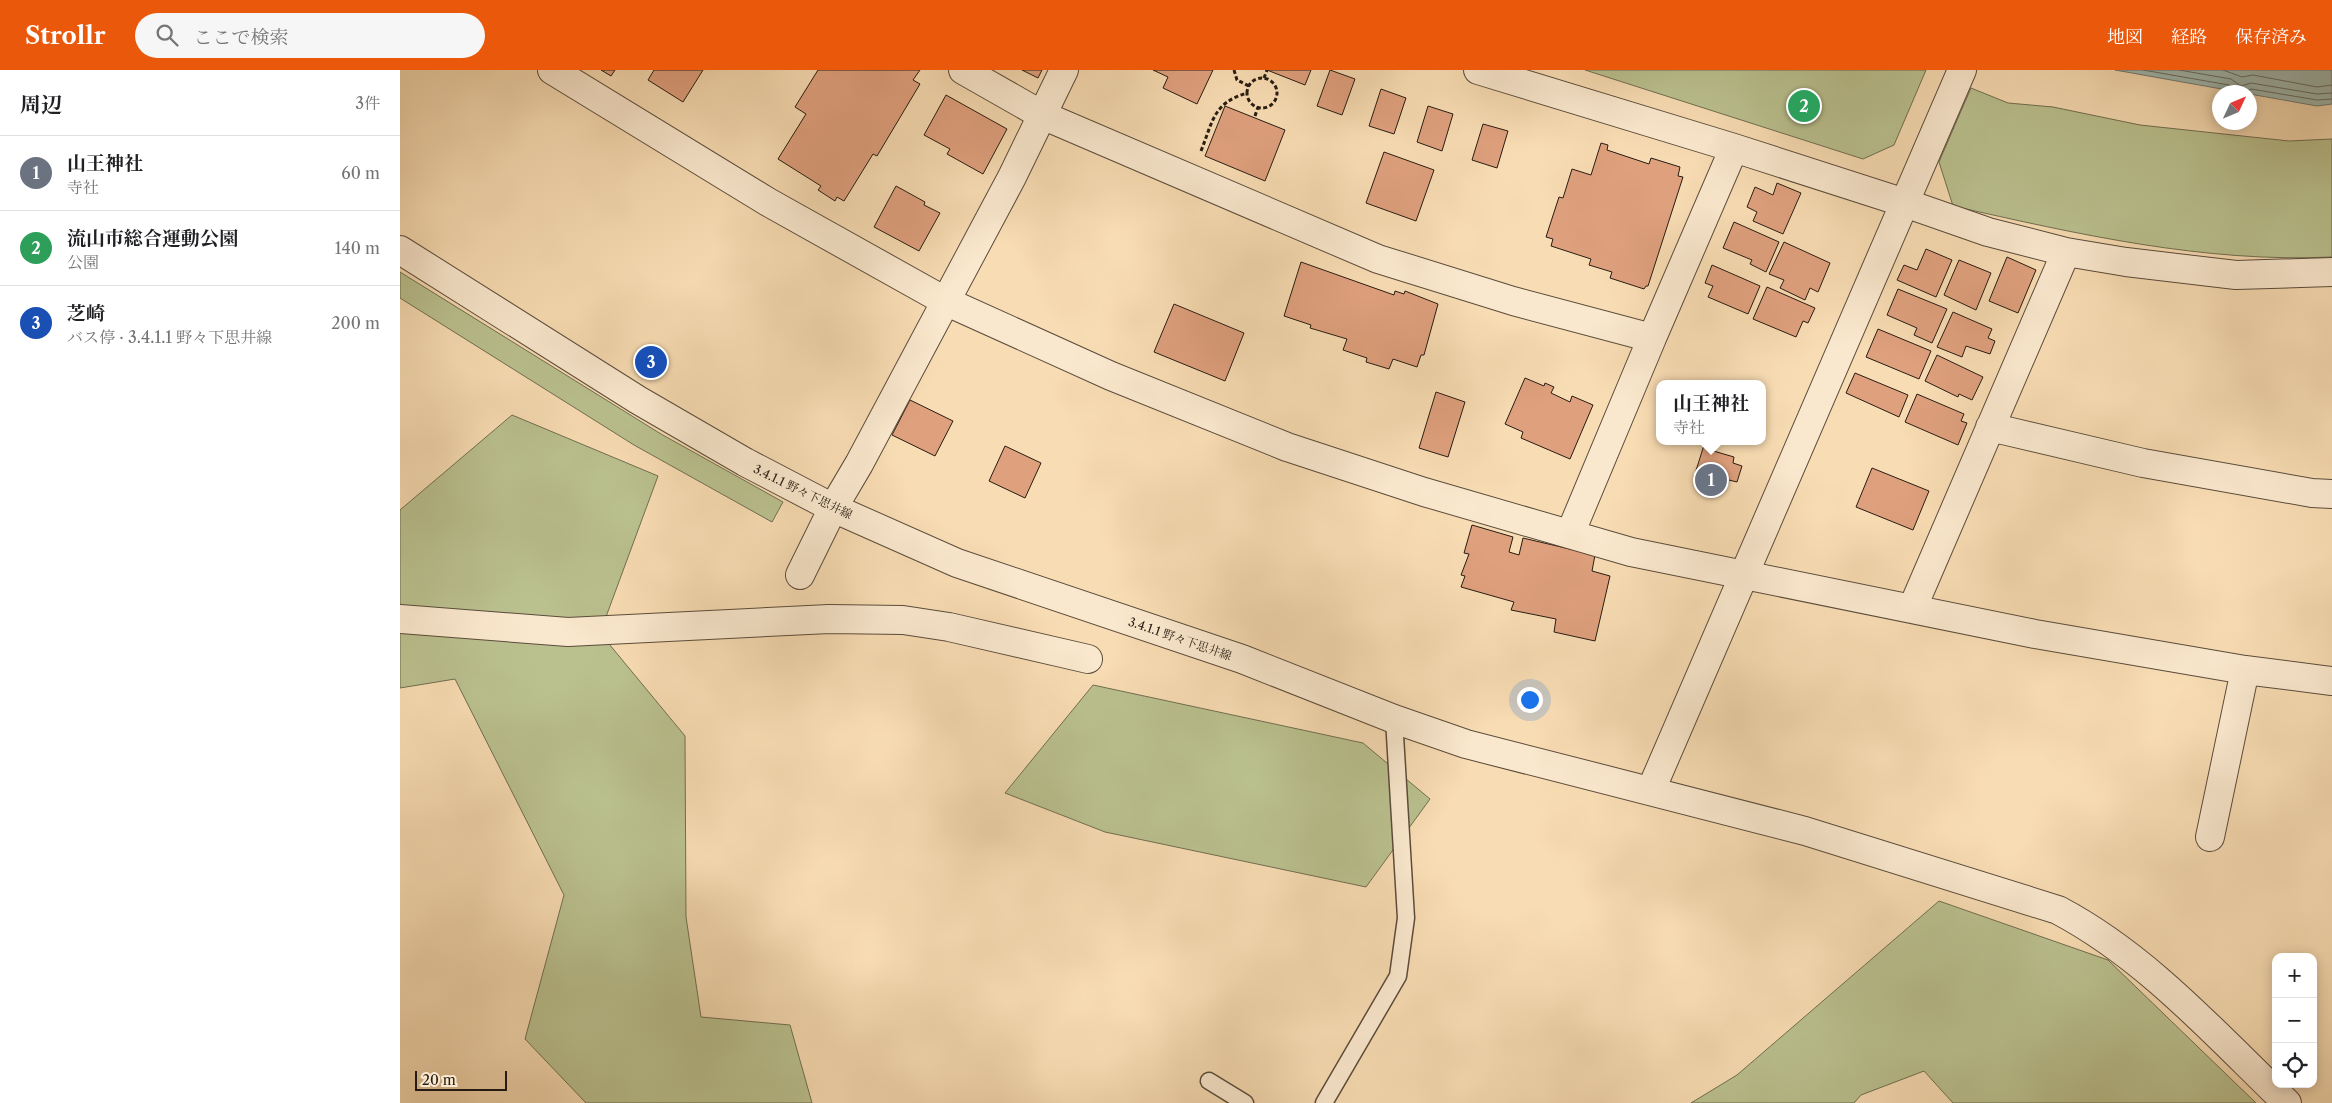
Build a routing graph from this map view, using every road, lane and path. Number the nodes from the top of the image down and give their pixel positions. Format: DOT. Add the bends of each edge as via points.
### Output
graph roads {
  1 [pos="552,70"];
  2 [pos="963,70"];
  3 [pos="1064,70"];
  4 [pos="1234,70"];
  5 [pos="1267,70"];
  6 [pos="1478,70"];
  7 [pos="1962,70"];
  8 [pos="1264,78"];
  9 [pos="1249,86"];
  10 [pos="1247,93"];
  11 [pos="1258,107"];
  12 [pos="1042,114"];
  13 [pos="1255,116"];
  14 [pos="1734,148"];
  15 [pos="1190,178"];
  16 [pos="1905,203"];
  17 [pos="400,250"];
  18 [pos="2066,252"];
  19 [pos="2332,272"];
  20 [pos="945,301"];
  21 [pos="1652,338"];
  22 [pos="1990,427"];
  23 [pos="2332,494"];
  24 [pos="833,508"];
  25 [pos="1570,534"];
  26 [pos="1745,574"];
  27 [pos="800,575"];
  28 [pos="1912,609"];
  29 [pos="400,619"];
  30 [pos="1088,659"];
  31 [pos="2245,670"];
  32 [pos="2332,681"];
  33 [pos="1394,719"];
  34 [pos="1651,790"];
  35 [pos="2210,837"];
  36 [pos="1208,1081"];
  37 [pos="1245,1103"];
  38 [pos="1324,1103"];
  39 [pos="2287,1103"];
  1 -- 20 [label="street" via="768,202"];
  2 -- 12 [label="street"];
  3 -- 12 [label="street"];
  4 -- 9 [label="path" via="1237,80"];
  5 -- 8 [label="path"];
  6 -- 14 [label="street"];
  7 -- 16 [label="street"];
  8 -- 9 [label="path" via="1254,80"];
  8 -- 11 [label="path" via="1275,85 1277,95 1268,107"];
  9 -- 10 [label="path"];
  10 -- 11 [label="path" via="1250,102"];
  10 -- 15 [label="path" via="1232,97 1220,107"];
  11 -- 13 [label="path"];
  12 -- 15 [label="street"];
  12 -- 20 [label="street"];
  14 -- 16 [label="street"];
  14 -- 21 [label="street"];
  15 -- 21 [label="street" via="1378,258 1513,301"];
  16 -- 18 [label="street" via="1988,232"];
  16 -- 26 [label="street"];
  17 -- 24 [label="street, 3.4.1.1 野々下思井線" via="638,400"];
  18 -- 19 [label="street" via="2236,275"];
  18 -- 22 [label="street"];
  20 -- 24 [label="street" via="860,464"];
  20 -- 25 [label="street" via="1111,376 1287,446 1424,492"];
  21 -- 25 [label="street"];
  22 -- 23 [label="street" via="2143,463"];
  22 -- 28 [label="street"];
  24 -- 27 [label="street"];
  24 -- 33 [label="street, 3.4.1.1 野々下思井線" via="957,563 1242,659"];
  25 -- 26 [label="street" via="1631,552"];
  26 -- 28 [label="street"];
  26 -- 34 [label="street"];
  28 -- 31 [label="street"];
  29 -- 30 [label="street" via="568,632 829,619 903,620"];
  31 -- 32 [label="street"];
  31 -- 35 [label="street"];
  33 -- 34 [label="street, 3.4.1.1 野々下思井線" via="1466,744"];
  33 -- 38 [label="lane" via="1406,918 1398,976"];
  34 -- 39 [label="street, 3.4.1.1 野々下思井線" via="1805,831 2058,910 2092,927 2132,958"];
  36 -- 37 [label="lane"];
}
